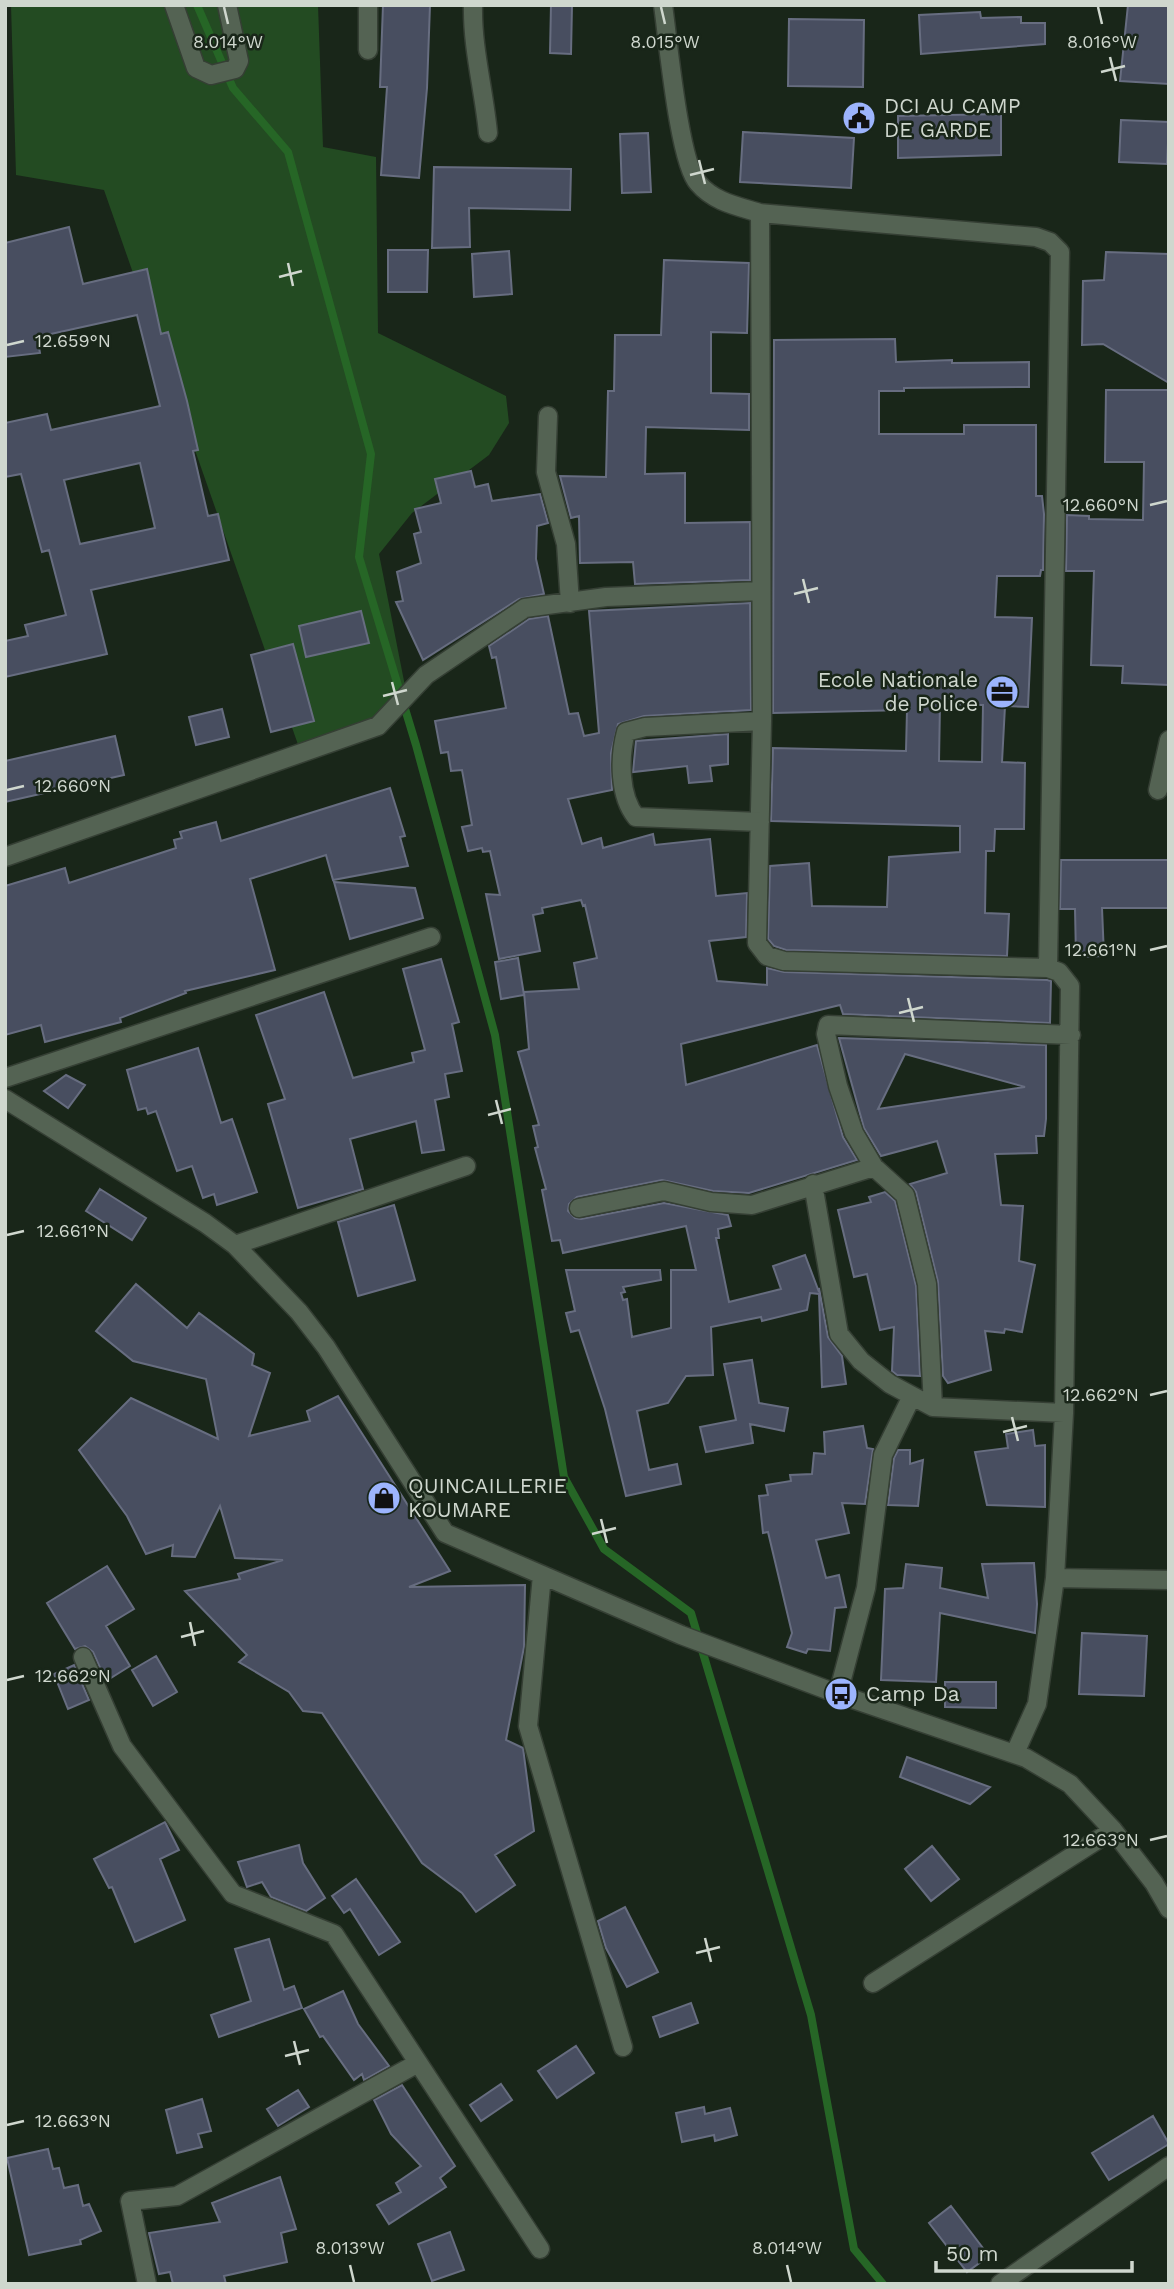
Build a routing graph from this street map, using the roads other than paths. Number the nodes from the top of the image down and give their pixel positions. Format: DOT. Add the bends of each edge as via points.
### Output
graph roads {
  1 [pos="174,5"];
  2 [pos="227,5"];
  3 [pos="368,5"];
  4 [pos="473,5"];
  5 [pos="663,5"];
  6 [pos="368,50"];
  7 [pos="488,132"];
  8 [pos="760,213"];
  9 [pos="548,416"];
  10 [pos="761,592"];
  11 [pos="570,603"];
  12 [pos="762,721"];
  13 [pos="1169,740"];
  14 [pos="1158,790"];
  15 [pos="760,822"];
  16 [pos="5,857"];
  17 [pos="431,937"];
  18 [pos="1048,968"];
  19 [pos="1071,1035"];
  20 [pos="5,1079"];
  21 [pos="5,1099"];
  22 [pos="466,1166"];
  23 [pos="874,1167"];
  24 [pos="813,1184"];
  25 [pos="579,1208"];
  26 [pos="236,1245"];
  27 [pos="912,1396"];
  28 [pos="933,1407"];
  29 [pos="1064,1413"];
  30 [pos="542,1575"];
  31 [pos="1055,1578"];
  32 [pos="1169,1580"];
  33 [pos="83,1657"];
  34 [pos="838,1694"];
  35 [pos="1015,1753"];
  36 [pos="1113,1830"];
  37 [pos="1169,1909"];
  38 [pos="873,1983"];
  39 [pos="623,2047"];
  40 [pos="418,2063"];
  41 [pos="1169,2166"];
  42 [pos="540,2249"];
  43 [pos="147,2284"];
  44 [pos="1000,2284"];
  1 -- 2 [label="street" via="196,68 211,75 235,69 239,61"];
  3 -- 6 [label="street"];
  4 -- 7 [label="street" via="472,39 481,68"];
  5 -- 8 [label="street" via="685,152 696,181 715,199"];
  8 -- 10 [label="street"];
  8 -- 18 [label="street" via="1036,237 1060,252"];
  9 -- 11 [label="street" via="546,472 566,544"];
  10 -- 11 [label="street" via="606,597"];
  10 -- 12 [label="street"];
  11 -- 16 [label="street" via="525,608 426,676 378,726"];
  12 -- 15 [label="street"];
  12 -- 15 [label="street" via="645,727 626,732 622,747 626,805 636,817"];
  13 -- 14 [label="street"];
  15 -- 18 [label="street" via="757,943 767,956 784,961"];
  17 -- 20 [label="street"];
  18 -- 19 [label="street" via="1059,972 1070,986"];
  19 -- 23 [label="street" via="828,1025 838,1086 854,1133"];
  19 -- 29 [label="street"];
  21 -- 26 [label="street"];
  22 -- 26 [label="street"];
  23 -- 24 [label="street"];
  23 -- 28 [label="street" via="905,1195 927,1284"];
  24 -- 25 [label="street" via="752,1205 664,1191"];
  24 -- 27 [label="street" via="839,1334 861,1361"];
  26 -- 30 [label="street" via="326,1347 445,1533"];
  27 -- 28 [label="street"];
  27 -- 34 [label="street" via="883,1455 866,1588"];
  28 -- 29 [label="street"];
  29 -- 31 [label="street"];
  30 -- 34 [label="street" via="681,1635"];
  30 -- 39 [label="street" via="528,1726"];
  31 -- 32 [label="street"];
  31 -- 35 [label="street" via="1037,1704"];
  33 -- 40 [label="street" via="122,1746 233,1894 334,1934"];
  34 -- 35 [label="street"];
  35 -- 36 [label="street" via="1070,1784"];
  36 -- 37 [label="street"];
  36 -- 38 [label="street"];
  40 -- 42 [label="street"];
  40 -- 43 [label="street" via="177,2196 130,2201"];
  41 -- 44 [label="street"];
}
